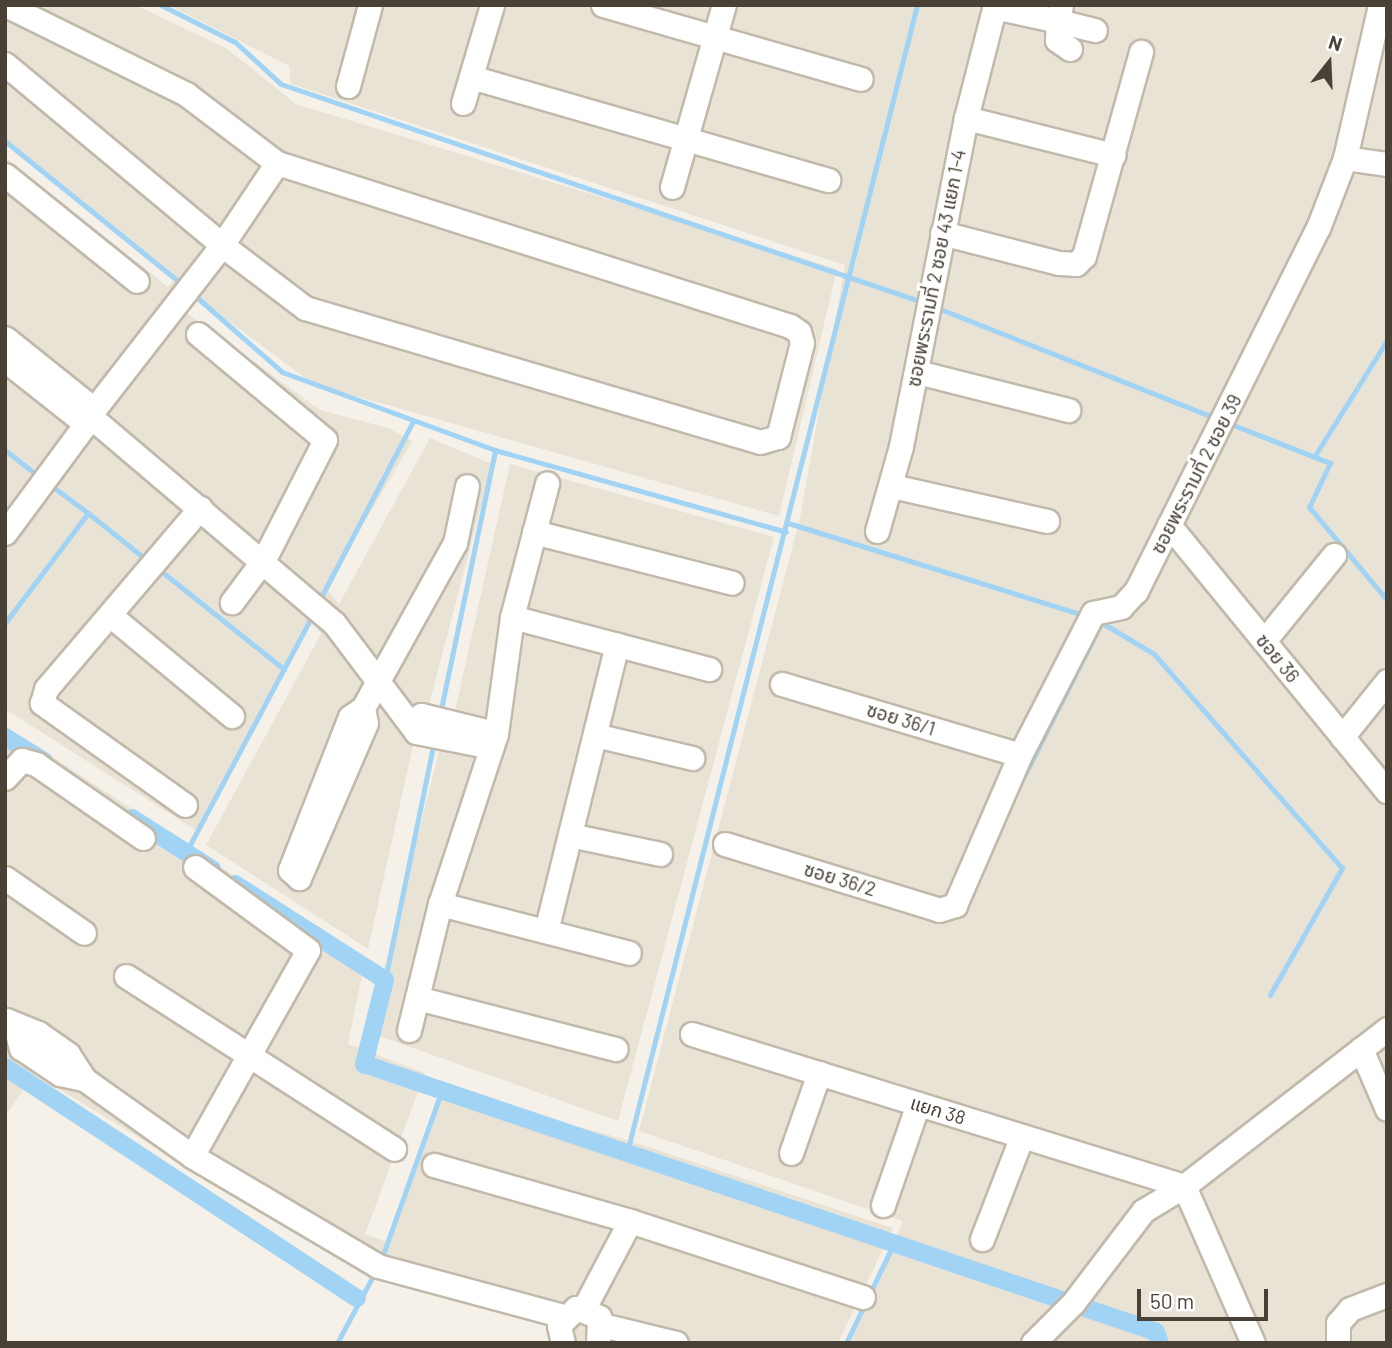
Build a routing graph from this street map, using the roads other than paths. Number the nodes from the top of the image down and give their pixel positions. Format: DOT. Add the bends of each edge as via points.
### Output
graph roads {
  1 [pos="6,5"];
  2 [pos="370,5"];
  3 [pos="492,5"];
  4 [pos="603,5"];
  5 [pos="724,5"];
  6 [pos="1380,5"];
  7 [pos="995,6"];
  8 [pos="1059,13"];
  9 [pos="1095,30"];
  10 [pos="714,38"];
  11 [pos="1070,49"];
  12 [pos="1141,52"];
  13 [pos="5,64"];
  14 [pos="471,77"];
  15 [pos="861,79"];
  16 [pos="348,86"];
  17 [pos="463,103"];
  18 [pos="966,118"];
  19 [pos="686,140"];
  20 [pos="1113,155"];
  21 [pos="1345,158"];
  22 [pos="277,163"];
  23 [pos="1387,163"];
  24 [pos="5,175"];
  25 [pos="828,180"];
  26 [pos="673,187"];
  27 [pos="942,233"];
  28 [pos="222,245"];
  29 [pos="137,281"];
  30 [pos="198,334"];
  31 [pos="5,338"];
  32 [pos="5,360"];
  33 [pos="917,372"];
  34 [pos="1068,410"];
  35 [pos="90,417"];
  36 [pos="547,484"];
  37 [pos="467,486"];
  38 [pos="892,486"];
  39 [pos="200,508"];
  40 [pos="1046,521"];
  41 [pos="1169,526"];
  42 [pos="877,531"];
  43 [pos="534,532"];
  44 [pos="5,533"];
  45 [pos="1334,555"];
  46 [pos="264,559"];
  47 [pos="732,583"];
  48 [pos="232,602"];
  49 [pos="111,617"];
  50 [pos="512,617"];
  51 [pos="1264,641"];
  52 [pos="617,645"];
  53 [pos="709,668"];
  54 [pos="379,680"];
  55 [pos="1387,681"];
  56 [pos="782,684"];
  57 [pos="363,708"];
  58 [pos="232,716"];
  59 [pos="594,735"];
  60 [pos="1342,737"];
  61 [pos="494,741"];
  62 [pos="1020,755"];
  63 [pos="692,758"];
  64 [pos="5,778"];
  65 [pos="1387,792"];
  66 [pos="185,805"];
  67 [pos="570,835"];
  68 [pos="143,838"];
  69 [pos="725,844"];
  70 [pos="660,853"];
  71 [pos="195,867"];
  72 [pos="5,878"];
  73 [pos="440,904"];
  74 [pos="956,905"];
  75 [pos="546,932"];
  76 [pos="84,933"];
  77 [pos="629,953"];
  78 [pos="126,976"];
  79 [pos="417,998"];
  80 [pos="10,1023"];
  81 [pos="1387,1029"];
  82 [pos="409,1030"];
  83 [pos="692,1034"];
  84 [pos="616,1049"];
  85 [pos="1361,1049"];
  86 [pos="248,1055"];
  87 [pos="819,1073"];
  88 [pos="918,1104"];
  89 [pos="1387,1108"];
  90 [pos="1022,1136"];
  91 [pos="394,1149"];
  92 [pos="791,1153"];
  93 [pos="192,1156"];
  94 [pos="434,1165"];
  95 [pos="1184,1186"];
  96 [pos="883,1205"];
  97 [pos="630,1221"];
  98 [pos="982,1239"];
  99 [pos="1387,1295"];
  100 [pos="863,1297"];
  101 [pos="574,1312"];
  102 [pos="600,1334"];
  103 [pos="563,1343"];
  104 [pos="676,1343"];
  105 [pos="1033,1343"];
  106 [pos="1253,1343"];
  107 [pos="1338,1343"];
  1 -- 22 [label="street" via="186,94"];
  2 -- 16 [label="street"];
  3 -- 14 [label="street"];
  4 -- 10 [label="street"];
  5 -- 10 [label="street"];
  6 -- 21 [label="street, ซอยพระรามที่ 2 ซอย 39"];
  7 -- 8 [label="street"];
  7 -- 18 [label="street, ซอยพระรามที่ 2 ซอย 43 แยก 1-4"];
  8 -- 9 [label="street"];
  8 -- 11 [label="street" via="1057,40"];
  10 -- 15 [label="street"];
  10 -- 19 [label="street"];
  12 -- 20 [label="street"];
  13 -- 28 [label="street"];
  14 -- 17 [label="street"];
  14 -- 19 [label="street"];
  18 -- 20 [label="street"];
  18 -- 27 [label="street, ซอยพระรามที่ 2 ซอย 43 แยก 1-4"];
  19 -- 25 [label="street"];
  19 -- 26 [label="street"];
  20 -- 27 [label="street" via="1084,256 1076,264"];
  21 -- 23 [label="street"];
  21 -- 41 [label="street, ซอยพระรามที่ 2 ซอย 39" via="1318,229"];
  22 -- 28 [label="street"];
  22 -- 28 [label="street" via="790,326 799,332 802,343 778,437 760,442 305,308"];
  24 -- 29 [label="street"];
  27 -- 33 [label="street, ซอยพระรามที่ 2 ซอย 43 แยก 1-4"];
  28 -- 35 [label="street"];
  30 -- 46 [label="street" via="325,440"];
  31 -- 35 [label="street"];
  32 -- 35 [label="street"];
  33 -- 34 [label="street"];
  33 -- 38 [label="street, ซอยพระรามที่ 2 ซอย 43 แยก 1-4"];
  35 -- 39 [label="street"];
  35 -- 44 [label="street"];
  36 -- 43 [label="street"];
  37 -- 54 [label="street" via="455,542"];
  38 -- 40 [label="street"];
  38 -- 42 [label="street, ซอยพระรามที่ 2 ซอย 43 แยก 1-4"];
  39 -- 46 [label="street"];
  39 -- 49 [label="street"];
  41 -- 51 [label="street, ซอย 36"];
  41 -- 62 [label="street, ซอยพระรามที่ 2 ซอย 39" via="1129,600 1093,612"];
  43 -- 47 [label="street"];
  43 -- 50 [label="street"];
  45 -- 51 [label="street"];
  46 -- 48 [label="street"];
  46 -- 54 [label="street" via="334,623"];
  49 -- 58 [label="street"];
  49 -- 66 [label="street" via="46,689 42,703"];
  50 -- 52 [label="street"];
  50 -- 61 [label="street"];
  51 -- 60 [label="street, ซอย 36"];
  52 -- 53 [label="street"];
  52 -- 59 [label="street"];
  54 -- 57 [label="street"];
  54 -- 61 [label="street" via="416,723"];
  55 -- 60 [label="street"];
  56 -- 62 [label="street, ซอย 36/1"];
  57 -- 57 [label="street" via="366,723 299,878 290,870 350,718"];
  59 -- 63 [label="street"];
  59 -- 67 [label="street"];
  60 -- 65 [label="street, ซอย 36"];
  61 -- 73 [label="street"];
  62 -- 74 [label="street, ซอยพระรามที่ 2 ซอย 39"];
  64 -- 68 [label="street" via="22,760 36,764"];
  67 -- 70 [label="street"];
  67 -- 75 [label="street"];
  69 -- 74 [label="street, ซอย 36/2" via="939,909"];
  71 -- 86 [label="street" via="308,950"];
  72 -- 76 [label="street"];
  73 -- 75 [label="street"];
  73 -- 79 [label="street"];
  75 -- 77 [label="street"];
  78 -- 86 [label="street"];
  79 -- 82 [label="street"];
  79 -- 84 [label="street"];
  80 -- 93 [label="street"];
  81 -- 85 [label="street"];
  83 -- 87 [label="street, แยก 38"];
  85 -- 89 [label="street"];
  85 -- 95 [label="street"];
  86 -- 91 [label="street"];
  86 -- 93 [label="street"];
  87 -- 88 [label="street, แยก 38"];
  87 -- 92 [label="street"];
  88 -- 90 [label="street, แยก 38"];
  88 -- 96 [label="street"];
  90 -- 95 [label="street, แยก 38"];
  90 -- 98 [label="street"];
  93 -- 101 [label="street" via="348,1249 404,1273"];
  94 -- 97 [label="street"];
  95 -- 105 [label="street" via="1143,1211 1075,1301"];
  95 -- 106 [label="street"];
  97 -- 100 [label="street"];
  97 -- 101 [label="street"];
  99 -- 107 [label="street" via="1350,1309 1338,1323"];
  101 -- 102 [label="street"];
  101 -- 103 [label="street" via="559,1325"];
  102 -- 104 [label="street"];
}
